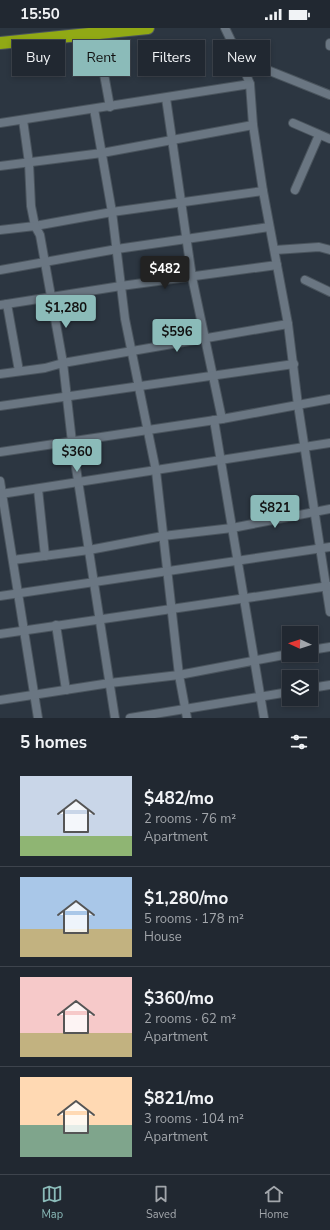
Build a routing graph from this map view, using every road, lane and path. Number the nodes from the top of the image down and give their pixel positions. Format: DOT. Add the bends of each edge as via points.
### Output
graph roads {
  1 [pos="148,28"];
  2 [pos="225,28"];
  3 [pos="95,34"];
  4 [pos="231,40"];
  5 [pos="0,43"];
  6 [pos="330,43"];
  7 [pos="330,46"];
  8 [pos="270,71"];
  9 [pos="247,76"];
  10 [pos="250,84"];
  11 [pos="330,95"];
  12 [pos="166,98"];
  13 [pos="110,107"];
  14 [pos="94,109"];
  15 [pos="24,120"];
  16 [pos="0,123"];
  17 [pos="293,123"];
  18 [pos="253,125"];
  19 [pos="319,135"];
  20 [pos="330,139"];
  21 [pos="172,140"];
  22 [pos="102,153"];
  23 [pos="29,163"];
  24 [pos="0,166"];
  25 [pos="295,190"];
  26 [pos="263,191"];
  27 [pos="181,203"];
  28 [pos="112,212"];
  29 [pos="35,226"];
  30 [pos="269,227"];
  31 [pos="0,230"];
  32 [pos="188,239"];
  33 [pos="117,249"];
  34 [pos="275,250"];
  35 [pos="330,250"];
  36 [pos="45,262"];
  37 [pos="277,265"];
  38 [pos="0,270"];
  39 [pos="192,277"];
  40 [pos="305,280"];
  41 [pos="121,286"];
  42 [pos="330,292"];
  43 [pos="51,297"];
  44 [pos="3,304"];
  45 [pos="288,324"];
  46 [pos="206,338"];
  47 [pos="132,352"];
  48 [pos="63,363"];
  49 [pos="294,364"];
  50 [pos="19,371"];
  51 [pos="0,374"];
  52 [pos="213,377"];
  53 [pos="138,386"];
  54 [pos="67,396"];
  55 [pos="330,399"];
  56 [pos="298,405"];
  57 [pos="0,406"];
  58 [pos="218,419"];
  59 [pos="148,429"];
  60 [pos="72,442"];
  61 [pos="330,443"];
  62 [pos="304,447"];
  63 [pos="0,452"];
  64 [pos="221,460"];
  65 [pos="156,471"];
  66 [pos="0,481"];
  67 [pos="79,483"];
  68 [pos="38,489"];
  69 [pos="1,494"];
  70 [pos="330,509"];
  71 [pos="314,511"];
  72 [pos="232,528"];
  73 [pos="163,536"];
  74 [pos="330,547"];
  75 [pos="320,548"];
  76 [pos="89,550"];
  77 [pos="46,556"];
  78 [pos="12,560"];
  79 [pos="238,561"];
  80 [pos="167,572"];
  81 [pos="94,582"];
  82 [pos="328,586"];
  83 [pos="18,594"];
  84 [pos="0,596"];
  85 [pos="245,599"];
  86 [pos="172,610"];
  87 [pos="330,612"];
  88 [pos="100,618"];
  89 [pos="56,625"];
  90 [pos="25,630"];
  91 [pos="0,634"];
  92 [pos="330,647"];
  93 [pos="318,649"];
  94 [pos="282,655"];
  95 [pos="254,661"];
  96 [pos="179,675"];
  97 [pos="110,683"];
  98 [pos="330,685"];
  99 [pos="318,687"];
  100 [pos="66,690"];
  101 [pos="282,693"];
  102 [pos="34,694"];
  103 [pos="261,696"];
  104 [pos="0,700"];
  105 [pos="186,714"];
  106 [pos="38,718"];
  107 [pos="115,718"];
  108 [pos="130,718"];
  109 [pos="264,718"];
  1 -- 3 [label="highway"];
  2 -- 4 [label="street"];
  3 -- 5 [label="highway"];
  3 -- 13 [label="street"];
  6 -- 7 [label="street"];
  8 -- 11 [label="street"];
  9 -- 10 [label="street"];
  10 -- 12 [label="street"];
  10 -- 18 [label="street"];
  12 -- 13 [label="street"];
  12 -- 21 [label="street"];
  13 -- 14 [label="street"];
  14 -- 15 [label="street"];
  14 -- 22 [label="street"];
  15 -- 16 [label="street"];
  15 -- 23 [label="street"];
  17 -- 19 [label="street"];
  18 -- 21 [label="street"];
  18 -- 26 [label="street"];
  19 -- 20 [label="street"];
  19 -- 25 [label="street"];
  21 -- 22 [label="street"];
  21 -- 27 [label="street"];
  22 -- 23 [label="street"];
  22 -- 28 [label="street"];
  23 -- 24 [label="street"];
  23 -- 29 [label="street" via="29,191"];
  26 -- 27 [label="street"];
  26 -- 30 [label="street"];
  27 -- 28 [label="street"];
  27 -- 32 [label="street"];
  28 -- 29 [label="street"];
  28 -- 33 [label="street"];
  29 -- 31 [label="street"];
  29 -- 36 [label="street" via="42,239"];
  30 -- 32 [label="street"];
  30 -- 34 [label="street"];
  32 -- 33 [label="street"];
  32 -- 39 [label="street"];
  33 -- 36 [label="street"];
  33 -- 41 [label="street"];
  34 -- 35 [label="street"];
  34 -- 37 [label="street"];
  36 -- 38 [label="street"];
  36 -- 43 [label="street"];
  37 -- 39 [label="street"];
  37 -- 45 [label="street"];
  39 -- 41 [label="street"];
  39 -- 46 [label="street"];
  40 -- 42 [label="street"];
  41 -- 43 [label="street"];
  41 -- 47 [label="street"];
  43 -- 44 [label="street"];
  43 -- 48 [label="street"];
  44 -- 50 [label="street"];
  45 -- 46 [label="street"];
  45 -- 49 [label="street"];
  46 -- 47 [label="street"];
  46 -- 52 [label="street"];
  47 -- 48 [label="street"];
  47 -- 53 [label="street"];
  48 -- 50 [label="street"];
  48 -- 54 [label="street"];
  49 -- 52 [label="street"];
  49 -- 56 [label="street"];
  50 -- 51 [label="street"];
  52 -- 53 [label="street"];
  52 -- 58 [label="street"];
  53 -- 54 [label="street"];
  53 -- 59 [label="street"];
  54 -- 57 [label="street"];
  54 -- 60 [label="street"];
  55 -- 56 [label="street"];
  56 -- 58 [label="street"];
  56 -- 62 [label="street"];
  58 -- 59 [label="street"];
  58 -- 64 [label="street"];
  59 -- 60 [label="street"];
  59 -- 65 [label="street"];
  60 -- 63 [label="street"];
  60 -- 67 [label="street"];
  61 -- 62 [label="street"];
  62 -- 64 [label="street"];
  62 -- 71 [label="street"];
  64 -- 65 [label="street"];
  64 -- 72 [label="street"];
  65 -- 67 [label="street"];
  65 -- 73 [label="street"];
  66 -- 69 [label="street"];
  67 -- 68 [label="street"];
  67 -- 76 [label="street"];
  68 -- 69 [label="street"];
  68 -- 77 [label="street"];
  69 -- 78 [label="street"];
  70 -- 71 [label="street"];
  71 -- 72 [label="street"];
  71 -- 75 [label="street"];
  72 -- 73 [label="street"];
  72 -- 79 [label="street"];
  73 -- 76 [label="street"];
  73 -- 80 [label="street"];
  74 -- 75 [label="street"];
  75 -- 79 [label="street"];
  75 -- 82 [label="street"];
  76 -- 77 [label="street"];
  76 -- 81 [label="street"];
  77 -- 78 [label="street"];
  78 -- 83 [label="street"];
  79 -- 80 [label="street"];
  79 -- 85 [label="street"];
  80 -- 81 [label="street"];
  80 -- 86 [label="street"];
  81 -- 83 [label="street"];
  81 -- 88 [label="street"];
  82 -- 85 [label="street"];
  82 -- 87 [label="street"];
  83 -- 84 [label="street"];
  83 -- 90 [label="street"];
  85 -- 86 [label="street"];
  85 -- 95 [label="street"];
  86 -- 88 [label="street"];
  86 -- 96 [label="street"];
  88 -- 89 [label="street"];
  88 -- 97 [label="street"];
  89 -- 90 [label="street"];
  89 -- 100 [label="street"];
  90 -- 91 [label="street"];
  90 -- 102 [label="street"];
  92 -- 93 [label="street"];
  94 -- 95 [label="street"];
  95 -- 96 [label="street"];
  95 -- 103 [label="street"];
  96 -- 97 [label="street"];
  96 -- 105 [label="street"];
  97 -- 100 [label="street"];
  97 -- 107 [label="street"];
  98 -- 99 [label="street"];
  100 -- 102 [label="street"];
  101 -- 103 [label="street"];
  102 -- 104 [label="street"];
  102 -- 106 [label="street"];
  103 -- 105 [label="street"];
  103 -- 109 [label="street"];
  105 -- 108 [label="street"];
}
